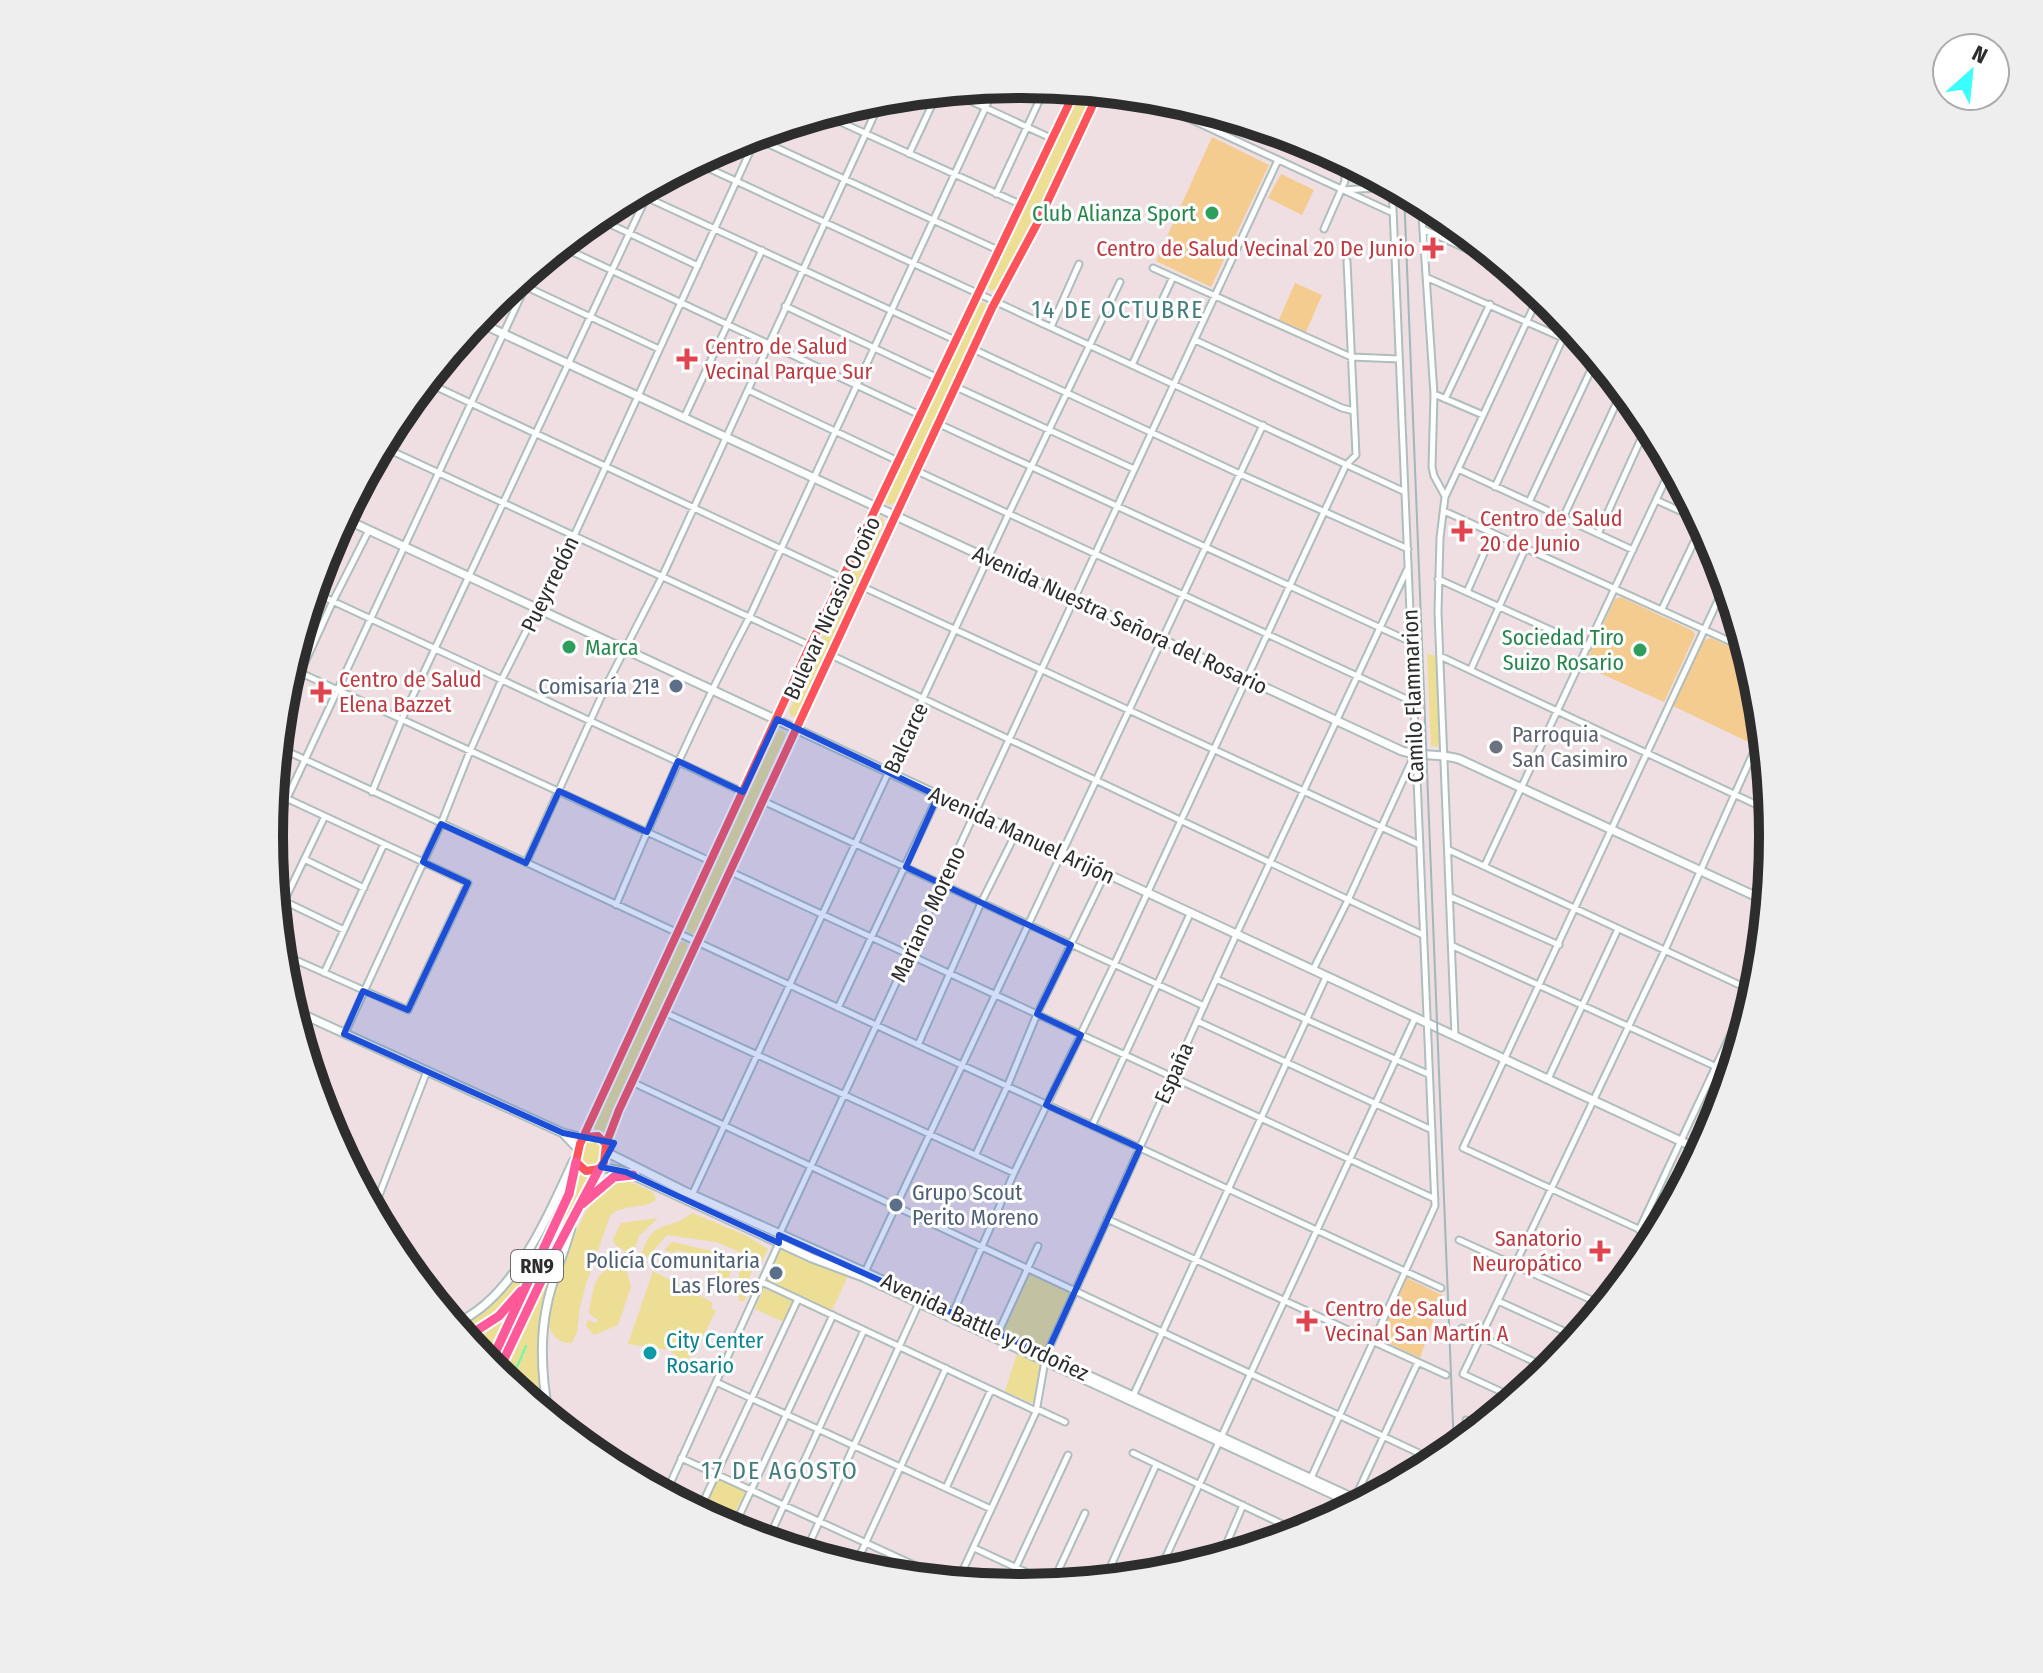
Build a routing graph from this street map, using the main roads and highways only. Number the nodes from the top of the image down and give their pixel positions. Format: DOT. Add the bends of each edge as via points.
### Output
graph roads {
  1 [pos="1071,100"];
  2 [pos="1094,102"];
  3 [pos="584,1138"];
  4 [pos="606,1148"];
  5 [pos="577,1156"];
  6 [pos="600,1168"];
  7 [pos="633,1175"];
  8 [pos="579,1206"];
  9 [pos="534,1272"];
  10 [pos="519,1328"];
  11 [pos="474,1332"];
  12 [pos="495,1354"];
  13 [pos="503,1362"];
  14 [pos="506,1366"];
  1 -- 3 [label="main road, Bulevar Nicasio Oroño" via="810,646"];
  2 -- 4 [label="main road, Bulevar Nicasio Oroño" via="916,470"];
  3 -- 4 [label="main road" via="598,1136"];
  3 -- 5 [label="main road"];
  4 -- 6 [label="main road"];
  5 -- 6 [label="main road" via="586,1171"];
  5 -- 9 [label="highway, RN9" via="569,1194"];
  6 -- 8 [label="highway, RN9"];
  7 -- 8 [label="highway" via="614,1177"];
  8 -- 10 [label="highway, RN9"];
  9 -- 11 [label="highway" via="499,1316"];
  9 -- 12 [label="highway, RN9"];
  10 -- 13 [label="highway, RN9"];
  10 -- 14 [label="highway"];
}
